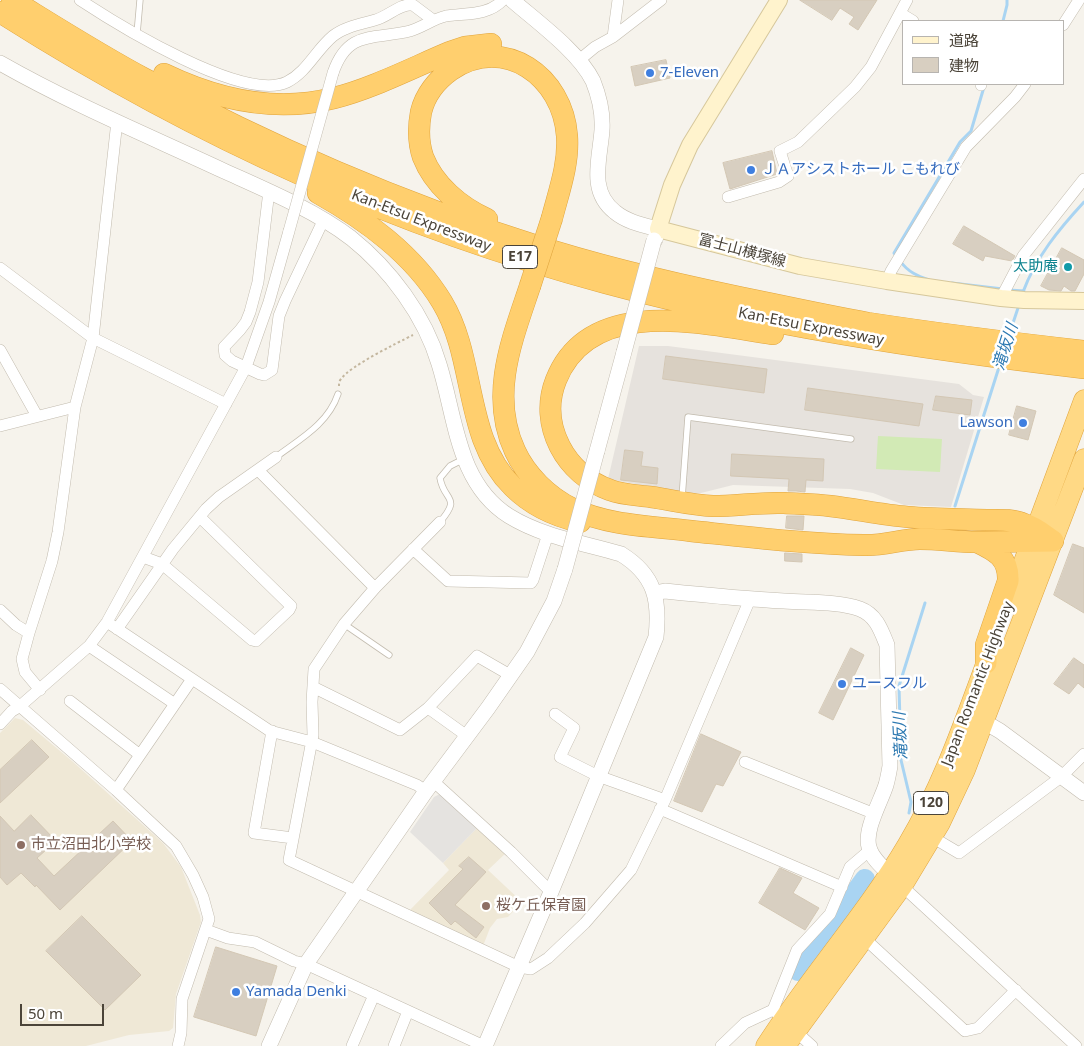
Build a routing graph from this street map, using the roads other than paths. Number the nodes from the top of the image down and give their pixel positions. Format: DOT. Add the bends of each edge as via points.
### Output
graph roads {
  1 [pos="12,0"];
  2 [pos="17,0"];
  3 [pos="80,0"];
  4 [pos="140,0"];
  5 [pos="503,0"];
  6 [pos="512,0"];
  7 [pos="618,0"];
  8 [pos="661,0"];
  9 [pos="779,0"];
  10 [pos="907,0"];
  11 [pos="1079,0"];
  12 [pos="0,12"];
  13 [pos="900,13"];
  14 [pos="433,20"];
  15 [pos="911,20"];
  16 [pos="1064,23"];
  17 [pos="137,34"];
  18 [pos="613,38"];
  19 [pos="578,61"];
  20 [pos="0,63"];
  21 [pos="1024,85"];
  22 [pos="140,96"];
  23 [pos="117,121"];
  24 [pos="1084,179"];
  25 [pos="269,191"];
  26 [pos="728,197"];
  27 [pos="557,219"];
  28 [pos="324,221"];
  29 [pos="656,235"];
  30 [pos="0,268"];
  31 [pos="887,281"];
  32 [pos="535,288"];
  33 [pos="1014,299"];
  34 [pos="1084,301"];
  35 [pos="782,306"];
  36 [pos="93,338"];
  37 [pos="0,350"];
  38 [pos="1084,351"];
  39 [pos="974,355"];
  40 [pos="246,367"];
  41 [pos="1084,368"];
  42 [pos="338,394"];
  43 [pos="226,404"];
  44 [pos="1082,405"];
  45 [pos="75,407"];
  46 [pos="37,416"];
  47 [pos="0,426"];
  48 [pos="851,439"];
  49 [pos="276,457"];
  50 [pos="464,458"];
  51 [pos="1084,459"];
  52 [pos="258,470"];
  53 [pos="682,516"];
  54 [pos="199,518"];
  55 [pos="440,522"];
  56 [pos="644,527"];
  57 [pos="548,534"];
  58 [pos="1033,535"];
  59 [pos="1052,541"];
  60 [pos="977,542"];
  61 [pos="413,549"];
  62 [pos="143,557"];
  63 [pos="162,564"];
  64 [pos="375,588"];
  65 [pos="655,593"];
  66 [pos="750,599"];
  67 [pos="0,610"];
  68 [pos="107,622"];
  69 [pos="344,624"];
  70 [pos="117,629"];
  71 [pos="29,633"];
  72 [pos="90,646"];
  73 [pos="389,655"];
  74 [pos="986,663"];
  75 [pos="510,676"];
  76 [pos="192,679"];
  77 [pos="313,687"];
  78 [pos="0,690"];
  79 [pos="40,690"];
  80 [pos="70,700"];
  81 [pos="175,704"];
  82 [pos="20,707"];
  83 [pos="428,708"];
  84 [pos="555,714"];
  85 [pos="976,717"];
  86 [pos="0,724"];
  87 [pos="272,732"];
  88 [pos="467,736"];
  89 [pos="312,742"];
  90 [pos="1084,754"];
  91 [pos="140,755"];
  92 [pos="745,762"];
  93 [pos="598,776"];
  94 [pos="1061,777"];
  95 [pos="430,786"];
  96 [pos="116,790"];
  97 [pos="1084,793"];
  98 [pos="663,804"];
  99 [pos="876,814"];
  100 [pos="932,837"];
  101 [pos="293,838"];
  102 [pos="870,850"];
  103 [pos="896,880"];
  104 [pos="842,887"];
  105 [pos="357,891"];
  106 [pos="551,892"];
  107 [pos="206,930"];
  108 [pos="864,938"];
  109 [pos="306,964"];
  110 [pos="519,967"];
  111 [pos="1016,990"];
  112 [pos="374,995"];
  113 [pos="408,1011"];
  114 [pos="784,1027"];
  115 [pos="178,1046"];
  116 [pos="269,1046"];
  117 [pos="352,1046"];
  118 [pos="394,1046"];
  119 [pos="484,1046"];
  120 [pos="721,1046"];
  121 [pos="766,1046"];
  122 [pos="812,1046"];
  123 [pos="1076,1046"];
  1 -- 35 [label="highway, Kan-Etsu Expressway / E17" via="145,79 232,124 375,187 534,246 612,268"];
  2 -- 27 [label="highway" via="183,83 252,103 288,105 333,99 465,47 495,43 523,49 546,62 562,79 578,116 578,163"];
  3 -- 17 [label="street"];
  4 -- 17 [label="lane"];
  5 -- 14 [label="street" via="483,12"];
  6 -- 19 [label="street"];
  7 -- 18 [label="street"];
  8 -- 18 [label="street"];
  9 -- 29 [label="main road" via="690,145 672,185"];
  10 -- 13 [label="street"];
  11 -- 16 [label="street"];
  12 -- 22 [label="highway, Kan-Etsu Expressway / E17"];
  13 -- 15 [label="street"];
  13 -- 26 [label="street" via="871,67 855,87 798,142 780,151 788,176 780,182"];
  14 -- 17 [label="street" via="413,5 404,6 382,18 341,31 328,40 295,77 285,83 271,85 253,84 212,72"];
  14 -- 40 [label="street, bridge" via="407,32 369,36 356,41 339,58 266,310"];
  18 -- 19 [label="street"];
  19 -- 29 [label="street" via="587,71 599,102 602,128 597,182 603,198 623,218"];
  20 -- 23 [label="street"];
  21 -- 31 [label="street" via="966,148"];
  22 -- 39 [label="highway, Kan-Etsu Expressway / E17" via="320,182 529,261 690,303 854,336"];
  22 -- 56 [label="highway" via="174,118 350,212 409,260 442,302 452,321 482,439 499,471 521,495 568,520"];
  23 -- 25 [label="street"];
  23 -- 36 [label="street"];
  24 -- 33 [label="street" via="1023,256"];
  25 -- 28 [label="street"];
  25 -- 40 [label="street" via="258,282 252,304 246,322 223,351 228,359"];
  27 -- 32 [label="highway"];
  27 -- 35 [label="highway" via="567,154 566,123 555,94 546,82 535,72 511,60 483,58 458,66 446,74 436,83 422,107 418,135 420,150 442,188 469,209 531,235"];
  28 -- 40 [label="street" via="279,316 272,370 264,375"];
  28 -- 50 [label="street" via="350,238 379,264 406,297 439,362"];
  29 -- 31 [label="main road, 富士山横塚線"];
  29 -- 75 [label="street, bridge" via="566,569 545,620"];
  30 -- 36 [label="street"];
  31 -- 33 [label="main road, 富士山横塚線"];
  32 -- 53 [label="highway" via="515,385 517,419 522,436 539,466 561,488 593,504"];
  32 -- 56 [label="highway" via="507,356 502,389 506,421 515,451 532,477 571,508 604,520"];
  33 -- 34 [label="main road, 富士山横塚線"];
  35 -- 38 [label="highway, Kan-Etsu Expressway / E17" via="983,340"];
  36 -- 43 [label="street"];
  36 -- 45 [label="street"];
  37 -- 46 [label="street"];
  39 -- 41 [label="highway, Kan-Etsu Expressway / E17"];
  39 -- 53 [label="highway" via="896,350 678,321 639,322 605,330 578,348 559,372 553,387 550,402 559,446 577,470 599,486"];
  40 -- 43 [label="street"];
  42 -- 49 [label="lane" via="323,420"];
  43 -- 62 [label="street"];
  44 -- 58 [label="highway, Japan Romantic Highway / 120"];
  45 -- 46 [label="street"];
  45 -- 71 [label="street" via="58,532"];
  46 -- 47 [label="street"];
  48 -- 53 [label="lane" via="688,417"];
  49 -- 52 [label="street"];
  50 -- 55 [label="lane" via="450,466 440,478 451,500 450,510"];
  50 -- 57 [label="street" via="472,478 487,499 508,516"];
  51 -- 59 [label="highway, Japan Romantic Highway / 120"];
  52 -- 54 [label="street" via="219,497"];
  52 -- 64 [label="street"];
  53 -- 56 [label="highway"];
  53 -- 58 [label="highway" via="712,506 780,503 907,517 1013,521"];
  53 -- 60 [label="highway" via="777,540 867,546 918,539"];
  54 -- 63 [label="street"];
  54 -- 63 [label="street" via="291,606 289,610 256,641 252,640"];
  55 -- 61 [label="street"];
  57 -- 61 [label="street" via="531,583 448,581"];
  57 -- 65 [label="street" via="621,554 646,576"];
  58 -- 59 [label="highway"];
  58 -- 60 [label="highway"];
  58 -- 74 [label="highway, Japan Romantic Highway / 120"];
  59 -- 85 [label="highway, Japan Romantic Highway / 120"];
  60 -- 74 [label="highway" via="997,553 1008,573 1008,582 986,645"];
  61 -- 64 [label="street"];
  62 -- 63 [label="street"];
  62 -- 68 [label="street"];
  63 -- 70 [label="street"];
  64 -- 69 [label="street"];
  65 -- 66 [label="street" via="665,591"];
  65 -- 93 [label="street" via="656,637"];
  66 -- 98 [label="street"];
  66 -- 99 [label="street" via="861,609 881,628 887,645 890,766"];
  67 -- 71 [label="street"];
  68 -- 70 [label="street"];
  68 -- 72 [label="street"];
  69 -- 73 [label="lane"];
  69 -- 77 [label="street" via="314,670"];
  70 -- 76 [label="street"];
  71 -- 79 [label="street" via="23,665"];
  72 -- 79 [label="street"];
  72 -- 81 [label="street"];
  74 -- 85 [label="highway, Japan Romantic Highway / 120"];
  75 -- 83 [label="street" via="477,656"];
  75 -- 88 [label="street"];
  76 -- 81 [label="street"];
  76 -- 87 [label="street"];
  77 -- 83 [label="street" via="400,730"];
  77 -- 89 [label="street"];
  78 -- 82 [label="street"];
  79 -- 82 [label="street"];
  80 -- 91 [label="street"];
  81 -- 91 [label="street"];
  82 -- 86 [label="street"];
  82 -- 96 [label="street"];
  83 -- 88 [label="street"];
  84 -- 93 [label="street" via="574,728 560,758"];
  85 -- 94 [label="street"];
  85 -- 100 [label="highway, Japan Romantic Highway / 120" via="965,770"];
  85 -- 103 [label="highway, Japan Romantic Highway / 120" via="907,846"];
  87 -- 89 [label="street"];
  87 -- 101 [label="street" via="254,833"];
  88 -- 95 [label="street"];
  89 -- 95 [label="street"];
  89 -- 101 [label="street"];
  90 -- 94 [label="street"];
  91 -- 96 [label="street"];
  92 -- 99 [label="street"];
  93 -- 98 [label="street"];
  93 -- 106 [label="street"];
  94 -- 97 [label="street"];
  94 -- 100 [label="street" via="959,853"];
  95 -- 105 [label="street"];
  95 -- 106 [label="street" via="511,852"];
  96 -- 107 [label="street" via="176,846 202,897 209,920"];
  98 -- 104 [label="street"];
  98 -- 110 [label="street" via="631,870 585,923 538,966 531,969"];
  99 -- 102 [label="street" via="868,839"];
  100 -- 103 [label="highway, Japan Romantic Highway / 120"];
  101 -- 105 [label="street" via="289,860"];
  102 -- 103 [label="street"];
  102 -- 104 [label="street" via="850,867"];
  103 -- 108 [label="highway, Japan Romantic Highway / 120"];
  103 -- 111 [label="street"];
  103 -- 114 [label="highway, Japan Romantic Highway / 120"];
  104 -- 114 [label="street" via="830,914 797,950"];
  105 -- 109 [label="street"];
  105 -- 110 [label="street"];
  106 -- 110 [label="street"];
  107 -- 109 [label="street" via="228,938 255,942"];
  107 -- 115 [label="street" via="182,999"];
  108 -- 111 [label="street" via="965,1031 978,1028"];
  108 -- 114 [label="highway, Japan Romantic Highway / 120"];
  109 -- 112 [label="street"];
  109 -- 116 [label="street"];
  110 -- 119 [label="street"];
  111 -- 123 [label="street"];
  112 -- 113 [label="street"];
  112 -- 117 [label="street"];
  113 -- 118 [label="street"];
  113 -- 119 [label="street"];
  114 -- 120 [label="street" via="745,1023"];
  114 -- 121 [label="highway, Japan Romantic Highway / 120"];
  114 -- 122 [label="street"];
}
